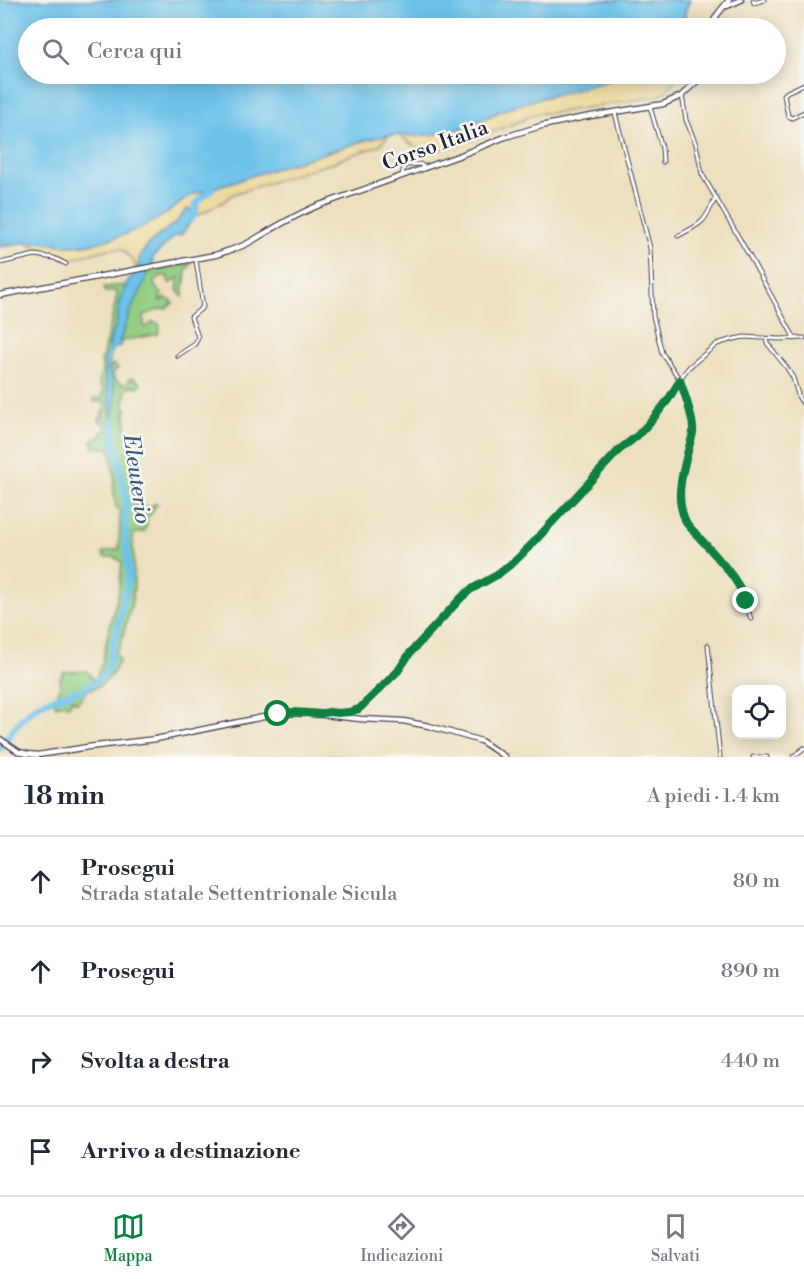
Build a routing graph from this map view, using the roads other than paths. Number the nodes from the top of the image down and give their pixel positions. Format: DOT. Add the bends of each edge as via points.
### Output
graph roads {
  1 [pos="729,0"];
  2 [pos="741,0"];
  3 [pos="753,0"];
  4 [pos="764,0"];
  5 [pos="720,12"];
  6 [pos="716,18"];
  7 [pos="694,84"];
  8 [pos="804,84"];
  9 [pos="682,95"];
  10 [pos="650,107"];
  11 [pos="804,112"];
  12 [pos="615,113"];
  13 [pos="663,162"];
  14 [pos="716,197"];
  15 [pos="678,236"];
  16 [pos="196,260"];
  17 [pos="0,263"];
  18 [pos="66,264"];
  19 [pos="0,295"];
  20 [pos="804,338"];
  21 [pos="766,339"];
  22 [pos="795,339"];
  23 [pos="177,356"];
  24 [pos="680,380"];
  25 [pos="804,396"];
  26 [pos="801,401"];
  27 [pos="804,405"];
  28 [pos="751,619"];
  29 [pos="708,645"];
  30 [pos="320,714"];
  31 [pos="0,739"];
  32 [pos="804,748"];
  33 [pos="22,755"];
  34 [pos="505,757"];
  35 [pos="720,757"];
  36 [pos="753,757"];
  37 [pos="767,757"];
  38 [pos="793,757"];
  1 -- 5 [label="street"];
  2 -- 5 [label="street"];
  3 -- 4 [label="street"];
  5 -- 6 [label="street"];
  7 -- 9 [label="street, Corso Italia"];
  8 -- 11 [label="street" via="784,95 788,116"];
  9 -- 10 [label="street, Corso Italia"];
  9 -- 14 [label="street" via="702,174"];
  10 -- 12 [label="street, Corso Italia"];
  10 -- 13 [label="street"];
  12 -- 16 [label="street, Corso Italia" via="541,126 505,137 303,211 249,243"];
  12 -- 24 [label="street" via="650,248 653,316 662,353"];
  14 -- 15 [label="street" via="704,221"];
  14 -- 22 [label="street"];
  16 -- 19 [label="street, Corso Italia"];
  16 -- 23 [label="street" via="203,307 191,317 197,340"];
  17 -- 18 [label="street" via="35,255"];
  20 -- 22 [label="street"];
  21 -- 22 [label="street"];
  21 -- 24 [label="street" via="744,337 717,344"];
  21 -- 26 [label="street" via="793,378"];
  24 -- 28 [label="street" via="694,432 679,493 683,516 735,579"];
  24 -- 30 [label="street" via="652,420 533,543 497,575 461,598 398,671 359,709"];
  25 -- 26 [label="street"];
  26 -- 27 [label="street"];
  29 -- 35 [label="street"];
  30 -- 33 [label="street" via="278,714 156,739"];
  30 -- 34 [label="street" via="429,726 481,741"];
  31 -- 33 [label="street"];
  32 -- 38 [label="street"];
  36 -- 37 [label="street"];
}
